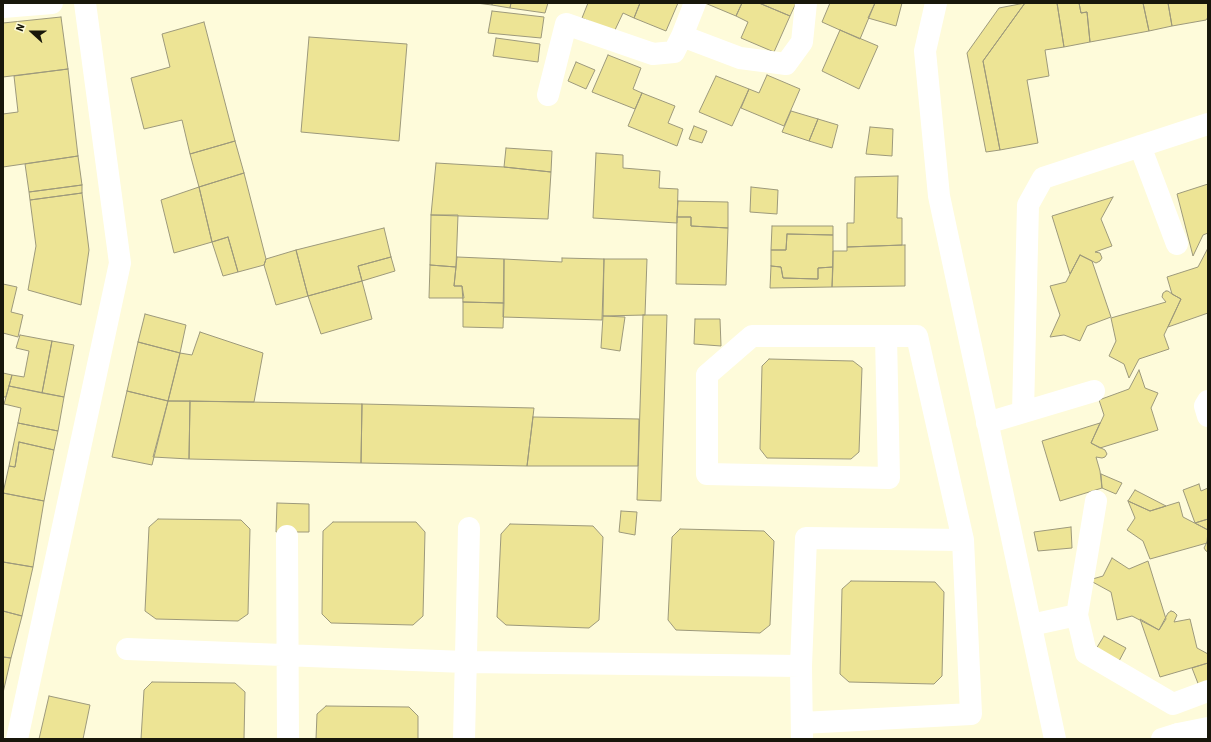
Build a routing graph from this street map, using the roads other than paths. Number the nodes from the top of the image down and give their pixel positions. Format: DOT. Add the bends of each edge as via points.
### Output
graph roads {
  1 [pos="52,3"];
  2 [pos="85,3"];
  3 [pos="695,3"];
  4 [pos="806,3"];
  5 [pos="936,3"];
  6 [pos="3,7"];
  7 [pos="682,36"];
  8 [pos="548,94"];
  9 [pos="1208,124"];
  10 [pos="1140,146"];
  11 [pos="1177,244"];
  12 [pos="886,336"];
  13 [pos="1094,391"];
  14 [pos="1208,401"];
  15 [pos="1023,412"];
  16 [pos="1208,416"];
  17 [pos="987,423"];
  18 [pos="1096,501"];
  19 [pos="469,528"];
  20 [pos="288,536"];
  21 [pos="963,540"];
  22 [pos="1077,615"];
  23 [pos="1031,625"];
  24 [pos="127,649"];
  25 [pos="288,655"];
  26 [pos="465,662"];
  27 [pos="801,666"];
  28 [pos="1208,691"];
  29 [pos="1208,728"];
  30 [pos="802,731"];
  31 [pos="1173,737"];
  32 [pos="17,739"];
  33 [pos="288,739"];
  34 [pos="464,739"];
  35 [pos="1055,739"];
  1 -- 6 [label="street"];
  2 -- 32 [label="street" via="120,263"];
  3 -- 7 [label="street"];
  4 -- 7 [label="street" via="802,42 786,64 740,58"];
  5 -- 17 [label="street" via="925,51 939,196"];
  7 -- 8 [label="street" via="674,52 653,54 566,24"];
  9 -- 10 [label="street"];
  10 -- 11 [label="street"];
  10 -- 15 [label="street" via="1043,178 1028,206"];
  12 -- 12 [label="street" via="752,336 707,375 707,474 889,478"];
  12 -- 21 [label="street" via="917,336"];
  13 -- 15 [label="street"];
  14 -- 16 [label="street" via="1205,406"];
  15 -- 17 [label="street"];
  17 -- 23 [label="street"];
  18 -- 22 [label="street"];
  19 -- 26 [label="street"];
  20 -- 25 [label="street"];
  21 -- 27 [label="street" via="806,538"];
  21 -- 30 [label="street" via="971,714"];
  22 -- 23 [label="street"];
  22 -- 28 [label="street" via="1086,653 1173,704"];
  23 -- 35 [label="street"];
  24 -- 25 [label="street"];
  25 -- 26 [label="street"];
  25 -- 33 [label="street"];
  26 -- 27 [label="street"];
  26 -- 34 [label="street"];
  27 -- 30 [label="street"];
  29 -- 31 [label="street"];
}
